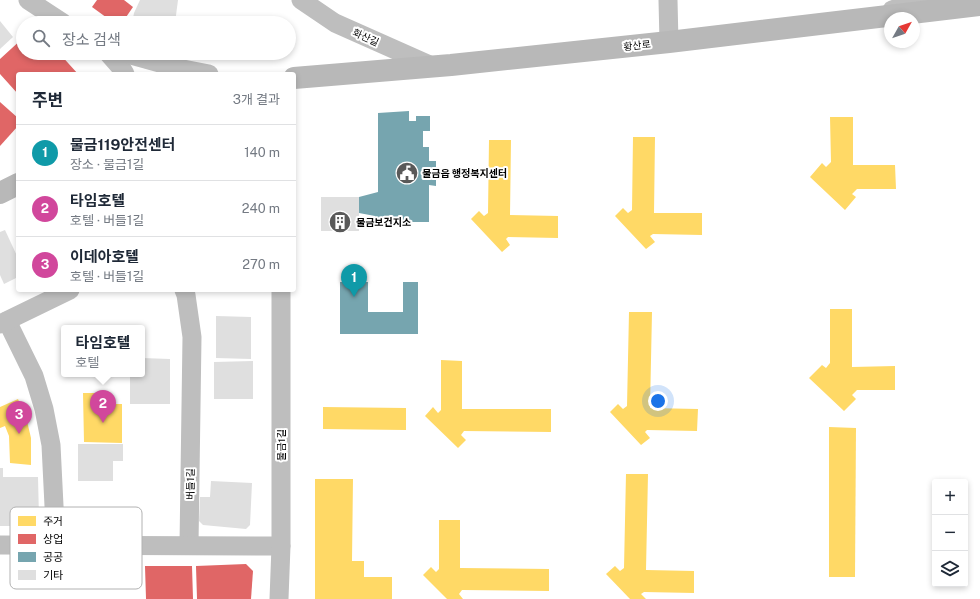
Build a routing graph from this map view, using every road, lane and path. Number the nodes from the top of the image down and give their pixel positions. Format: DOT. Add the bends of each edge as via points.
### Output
graph roads {
  1 [pos="28,0"];
  2 [pos="302,0"];
  3 [pos="668,0"];
  4 [pos="921,0"];
  5 [pos="980,5"];
  6 [pos="52,16"];
  7 [pos="873,17"];
  8 [pos="669,42"];
  9 [pos="114,60"];
  10 [pos="149,60"];
  11 [pos="434,67"];
  12 [pos="124,72"];
  13 [pos="199,72"];
  14 [pos="296,78"];
  15 [pos="16,185"];
  16 [pos="0,193"];
  17 [pos="66,292"];
  18 [pos="185,292"];
  19 [pos="282,292"];
  20 [pos="3,323"];
  21 [pos="54,507"];
  22 [pos="0,545"];
  23 [pos="10,545"];
  24 [pos="142,545"];
  25 [pos="189,545"];
  26 [pos="281,546"];
  27 [pos="280,599"];
  1 -- 6 [label="street"];
  2 -- 11 [label="street, 화산길" via="335,23"];
  3 -- 8 [label="street"];
  4 -- 7 [label="street"];
  5 -- 7 [label="main road, 황산로"];
  7 -- 8 [label="main road, 황산로"];
  8 -- 11 [label="main road, 황산로"];
  9 -- 12 [label="street"];
  10 -- 13 [label="street"];
  11 -- 14 [label="main road, 황산로"];
  15 -- 16 [label="main road"];
  17 -- 20 [label="street"];
  18 -- 25 [label="street, 버들1길" via="192,337"];
  19 -- 26 [label="street, 물금1길"];
  20 -- 21 [label="street" via="34,376 44,409 51,445"];
  22 -- 23 [label="street"];
  24 -- 25 [label="street"];
  25 -- 26 [label="street"];
  26 -- 27 [label="street, 물금1길"];
}
